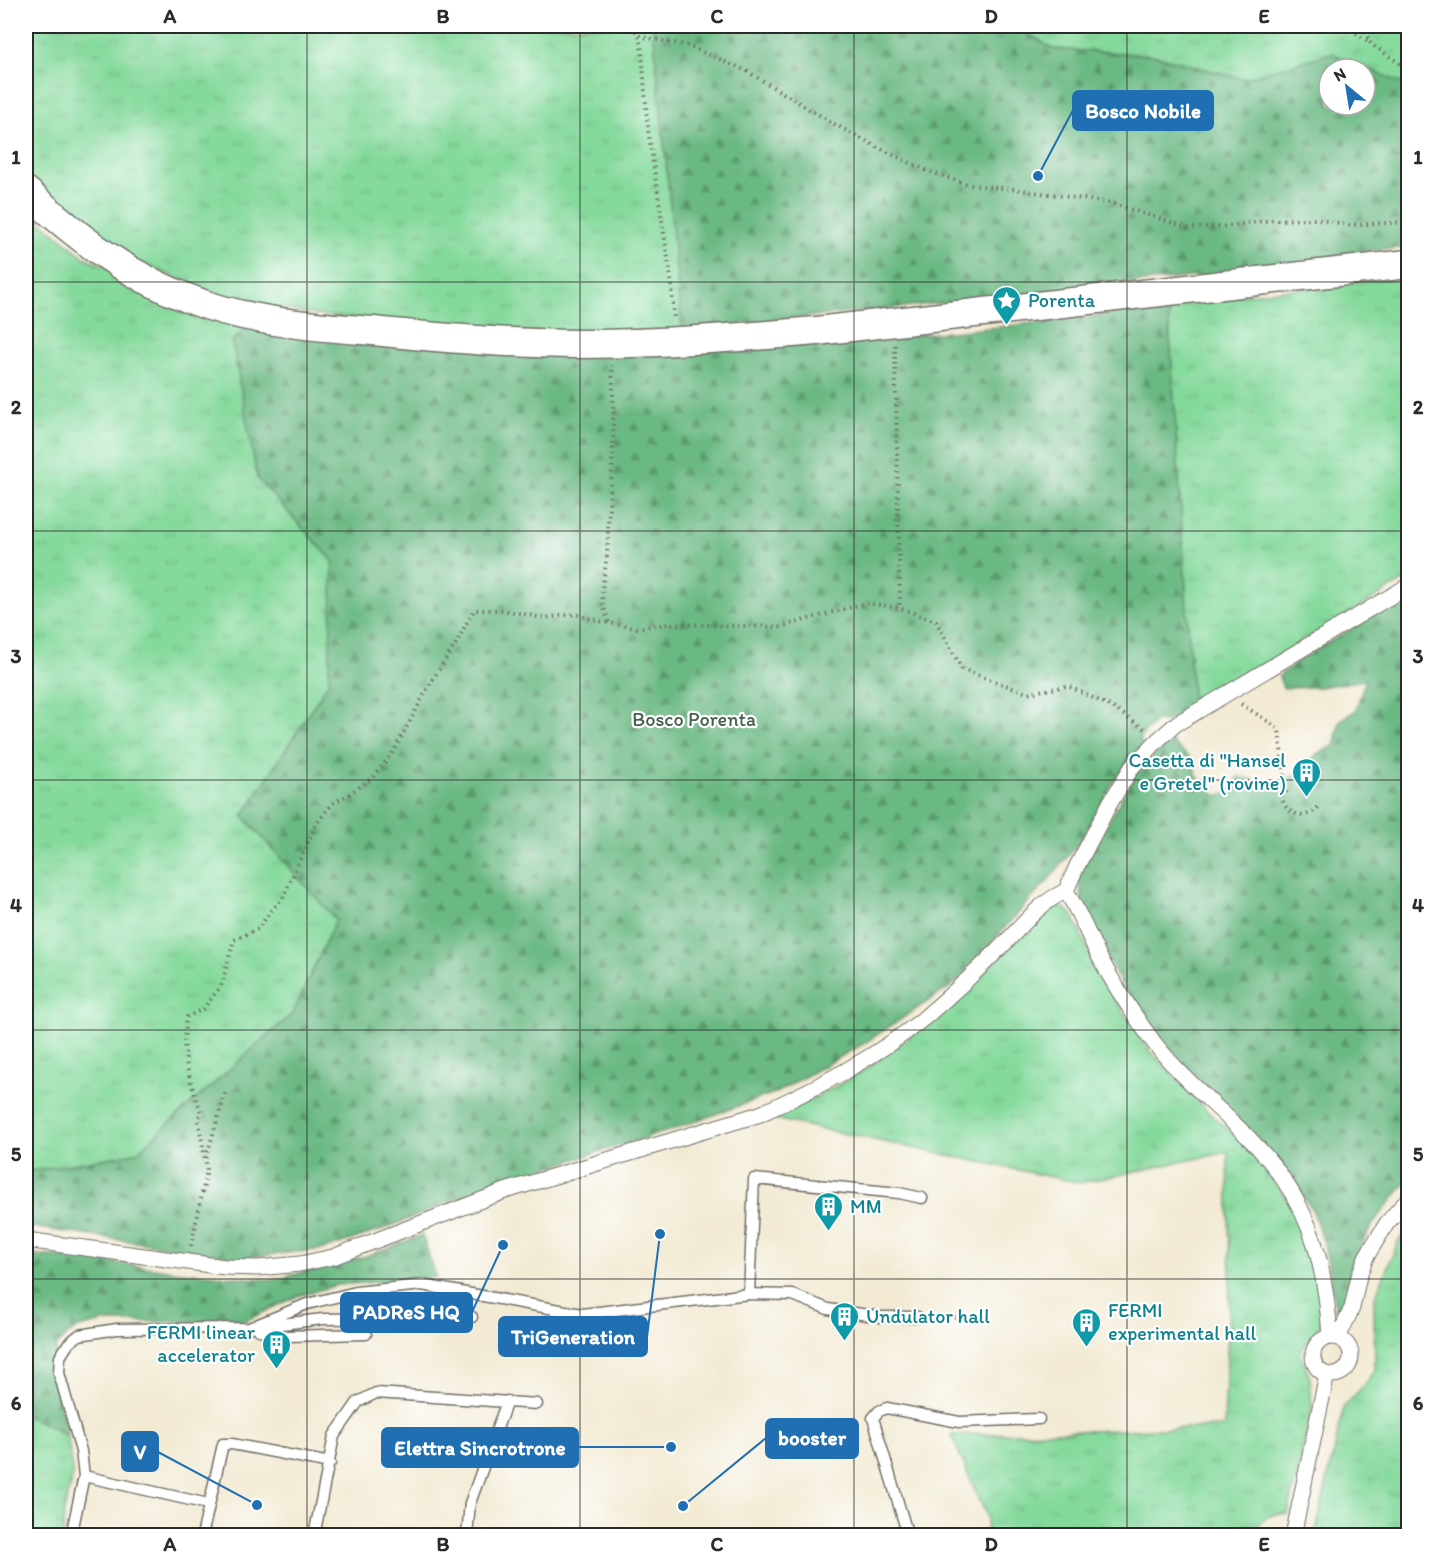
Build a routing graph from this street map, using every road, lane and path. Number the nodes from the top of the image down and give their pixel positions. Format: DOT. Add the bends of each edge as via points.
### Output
graph roads {
  1 [pos="632,26"];
  2 [pos="1362,26"];
  3 [pos="1356,33"];
  4 [pos="639,36"];
  5 [pos="1371,44"];
  6 [pos="1408,69"];
  7 [pos="26,191"];
  8 [pos="1408,222"];
  9 [pos="1408,264"];
  10 [pos="895,322"];
  11 [pos="675,342"];
  12 [pos="611,344"];
  13 [pos="1408,586"];
  14 [pos="900,608"];
  15 [pos="609,622"];
  16 [pos="1231,692"];
  17 [pos="1159,739"];
  18 [pos="1319,806"];
  19 [pos="1066,891"];
  20 [pos="226,1090"];
  21 [pos="206,1160"];
  22 [pos="922,1198"];
  23 [pos="1408,1198"];
  24 [pos="26,1240"];
  25 [pos="188,1261"];
  26 [pos="749,1294"];
  27 [pos="472,1317"];
  28 [pos="918,1317"];
  29 [pos="985,1317"];
  30 [pos="249,1328"];
  31 [pos="366,1334"];
  32 [pos="1334,1337"];
  33 [pos="1327,1374"];
  34 [pos="507,1401"];
  35 [pos="537,1404"];
  36 [pos="1039,1419"];
  37 [pos="330,1463"];
  38 [pos="84,1476"];
  39 [pos="208,1504"];
  40 [pos="71,1536"];
  41 [pos="202,1536"];
  42 [pos="314,1536"];
  43 [pos="467,1536"];
  44 [pos="908,1536"];
  45 [pos="1293,1536"];
  1 -- 4 [label="path"];
  2 -- 5 [label="path"];
  3 -- 5 [label="path"];
  4 -- 8 [label="path" via="688,46 745,70 877,147 970,185 1111,203 1188,228 1272,220 1315,219 1349,225"];
  4 -- 11 [label="path" via="648,130 672,285"];
  5 -- 6 [label="path"];
  7 -- 12 [label="main road" via="92,248 131,273 188,299 236,314 310,326 471,340"];
  9 -- 10 [label="main road"];
  10 -- 11 [label="main road"];
  10 -- 14 [label="path"];
  11 -- 12 [label="main road"];
  12 -- 15 [label="path" via="614,425 601,594"];
  13 -- 16 [label="street"];
  14 -- 15 [label="path" via="866,603 780,627 668,624 637,628"];
  14 -- 17 [label="path" via="936,621 962,669 1027,693 1068,686 1112,707"];
  15 -- 21 [label="path" via="575,614 544,618 503,610 474,610 392,754 373,777 333,803 316,824 282,900 258,929 234,940 221,986 203,1009 187,1017 183,1033 201,1112 198,1119"];
  16 -- 17 [label="street" via="1176,724"];
  16 -- 18 [label="path" via="1236,700 1279,730 1286,782 1284,807 1305,816"];
  17 -- 19 [label="street" via="1132,767"];
  19 -- 25 [label="street" via="1039,908 921,1020 833,1077 760,1114 505,1191 333,1257 258,1268"];
  19 -- 32 [label="street" via="1134,1016 1195,1089 1270,1161 1290,1190 1307,1220 1318,1252"];
  20 -- 21 [label="path"];
  21 -- 25 [label="path" via="204,1192"];
  22 -- 26 [label="lane" via="754,1179"];
  23 -- 32 [label="street" via="1366,1257 1352,1308"];
  24 -- 25 [label="street"];
  26 -- 28 [label="lane" via="793,1295 828,1309 881,1317"];
  26 -- 30 [label="lane" via="582,1314 422,1285 356,1292 307,1304"];
  27 -- 30 [label="lane" via="322,1319"];
  28 -- 29 [label="path"];
  30 -- 31 [label="lane" via="287,1336"];
  30 -- 38 [label="lane" via="117,1329 79,1335 68,1344 60,1357 59,1373"];
  32 -- 33 [label="street" via="1318,1344 1313,1358"];
  32 -- 33 [label="street" via="1349,1347 1350,1361 1342,1373"];
  33 -- 45 [label="street"];
  34 -- 35 [label="lane"];
  34 -- 37 [label="lane" via="376,1393 358,1402 334,1436"];
  34 -- 43 [label="lane" via="470,1503"];
  36 -- 44 [label="lane" via="959,1422 887,1408 879,1411 873,1418"];
  37 -- 39 [label="lane" via="223,1444"];
  37 -- 42 [label="lane"];
  38 -- 39 [label="lane"];
  38 -- 40 [label="lane"];
  39 -- 41 [label="lane"];
}
